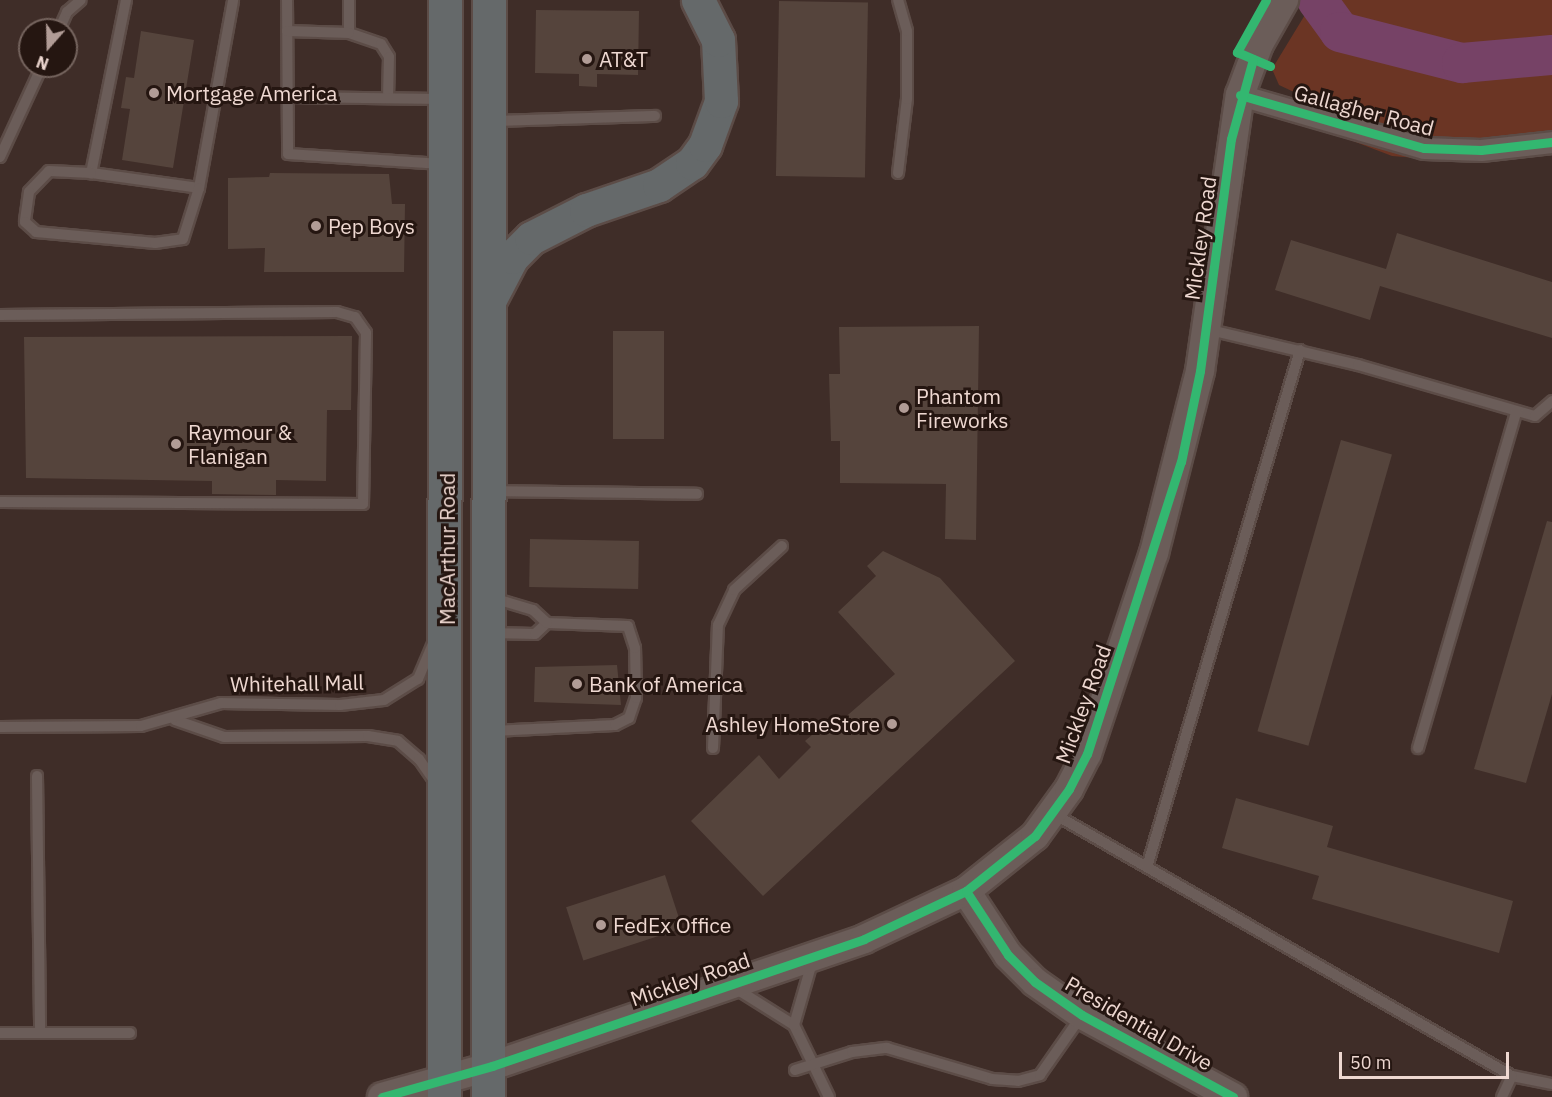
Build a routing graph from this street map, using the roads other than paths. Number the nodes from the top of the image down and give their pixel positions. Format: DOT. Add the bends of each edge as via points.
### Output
graph roads {
  1 [pos="81,0"];
  2 [pos="126,0"];
  3 [pos="233,0"];
  4 [pos="287,0"];
  5 [pos="349,0"];
  6 [pos="445,0"];
  7 [pos="489,0"];
  8 [pos="698,0"];
  9 [pos="898,0"];
  10 [pos="1284,0"];
  11 [pos="64,18"];
  12 [pos="287,31"];
  13 [pos="349,33"];
  14 [pos="36,78"];
  15 [pos="1240,95"];
  16 [pos="288,97"];
  17 [pos="388,98"];
  18 [pos="446,99"];
  19 [pos="655,117"];
  20 [pos="489,122"];
  21 [pos="1552,142"];
  22 [pos="0,157"];
  23 [pos="446,164"];
  24 [pos="898,172"];
  25 [pos="91,173"];
  26 [pos="199,188"];
  27 [pos="489,302"];
  28 [pos="0,315"];
  29 [pos="1206,329"];
  30 [pos="1300,350"];
  31 [pos="1552,401"];
  32 [pos="1516,412"];
  33 [pos="489,491"];
  34 [pos="697,494"];
  35 [pos="0,502"];
  36 [pos="782,546"];
  37 [pos="490,597"];
  38 [pos="447,614"];
  39 [pos="547,623"];
  40 [pos="490,633"];
  41 [pos="175,720"];
  42 [pos="0,727"];
  43 [pos="490,731"];
  44 [pos="1418,747"];
  45 [pos="713,748"];
  46 [pos="37,776"];
  47 [pos="447,798"];
  48 [pos="1053,813"];
  49 [pos="1147,867"];
  50 [pos="966,891"];
  51 [pos="813,957"];
  52 [pos="730,984"];
  53 [pos="1082,1015"];
  54 [pos="794,1025"];
  55 [pos="0,1032"];
  56 [pos="40,1033"];
  57 [pos="130,1033"];
  58 [pos="811,1065"];
  59 [pos="795,1070"];
  60 [pos="1512,1076"];
  61 [pos="488,1082"];
  62 [pos="1552,1084"];
  63 [pos="444,1088"];
  64 [pos="382,1097"];
  65 [pos="829,1097"];
  66 [pos="1233,1097"];
  67 [pos="1502,1097"];
  1 -- 11 [label="lane"];
  2 -- 25 [label="lane"];
  3 -- 26 [label="lane"];
  4 -- 12 [label="lane"];
  5 -- 13 [label="lane"];
  6 -- 18 [label="highway, MacArthur Road"];
  7 -- 20 [label="highway, MacArthur Road"];
  8 -- 27 [label="highway" via="718,40 721,101 705,145 667,181 550,225 531,238 512,257"];
  9 -- 24 [label="lane" via="907,42"];
  10 -- 15 [label="street, Mickley Road" via="1259,44"];
  12 -- 13 [label="lane"];
  12 -- 16 [label="lane"];
  13 -- 17 [label="lane" via="381,44 389,57"];
  14 -- 22 [label="lane"];
  15 -- 21 [label="street, Gallagher Road" via="1424,148 1481,150"];
  15 -- 29 [label="street, Mickley Road"];
  16 -- 17 [label="lane"];
  16 -- 23 [label="lane" via="288,154 299,158"];
  17 -- 18 [label="lane"];
  18 -- 23 [label="highway, MacArthur Road"];
  19 -- 20 [label="lane"];
  20 -- 27 [label="highway, MacArthur Road"];
  23 -- 38 [label="highway, MacArthur Road"];
  25 -- 26 [label="lane"];
  25 -- 26 [label="lane" via="49,171 29,192 25,222 36,232 155,243 183,239"];
  27 -- 33 [label="highway, MacArthur Road"];
  28 -- 35 [label="lane" via="337,312 355,317 366,333 363,504"];
  29 -- 30 [label="lane"];
  29 -- 48 [label="street, Mickley Road" via="1180,462 1154,553 1087,754"];
  30 -- 32 [label="lane"];
  30 -- 49 [label="lane"];
  31 -- 32 [label="lane" via="1535,416"];
  32 -- 44 [label="lane"];
  33 -- 34 [label="lane"];
  33 -- 37 [label="highway, MacArthur Road"];
  36 -- 45 [label="lane" via="734,590 718,625"];
  37 -- 39 [label="lane" via="533,610"];
  37 -- 40 [label="highway, MacArthur Road"];
  38 -- 41 [label="lane, Whitehall Mall" via="418,679 384,700 340,705 220,703"];
  38 -- 47 [label="highway, MacArthur Road"];
  39 -- 40 [label="lane" via="535,634"];
  39 -- 43 [label="lane" via="628,626 635,648 636,698 629,718 615,725"];
  40 -- 43 [label="highway, MacArthur Road"];
  41 -- 42 [label="lane, Whitehall Mall" via="141,726"];
  41 -- 47 [label="lane, Whitehall Mall" via="224,737 368,736 398,741 419,759"];
  43 -- 61 [label="highway, MacArthur Road"];
  46 -- 56 [label="lane"];
  47 -- 63 [label="highway, MacArthur Road"];
  48 -- 49 [label="lane"];
  48 -- 50 [label="street, Mickley Road" via="1006,863"];
  49 -- 60 [label="lane"];
  50 -- 51 [label="street, Mickley Road" via="914,918"];
  50 -- 53 [label="street, Presidential Drive" via="1008,955 1035,982"];
  51 -- 52 [label="street, Mickley Road"];
  51 -- 54 [label="lane"];
  52 -- 54 [label="lane"];
  52 -- 61 [label="street, Mickley Road"];
  53 -- 58 [label="lane" via="1040,1075 1018,1081 992,1079 887,1048 852,1052"];
  53 -- 66 [label="street, Presidential Drive"];
  54 -- 58 [label="lane"];
  55 -- 56 [label="lane"];
  56 -- 57 [label="lane"];
  58 -- 59 [label="lane"];
  58 -- 65 [label="lane"];
  60 -- 62 [label="lane"];
  60 -- 67 [label="lane"];
  61 -- 63 [label="street, Mickley Road"];
  63 -- 64 [label="street, Mickley Road"];
}
